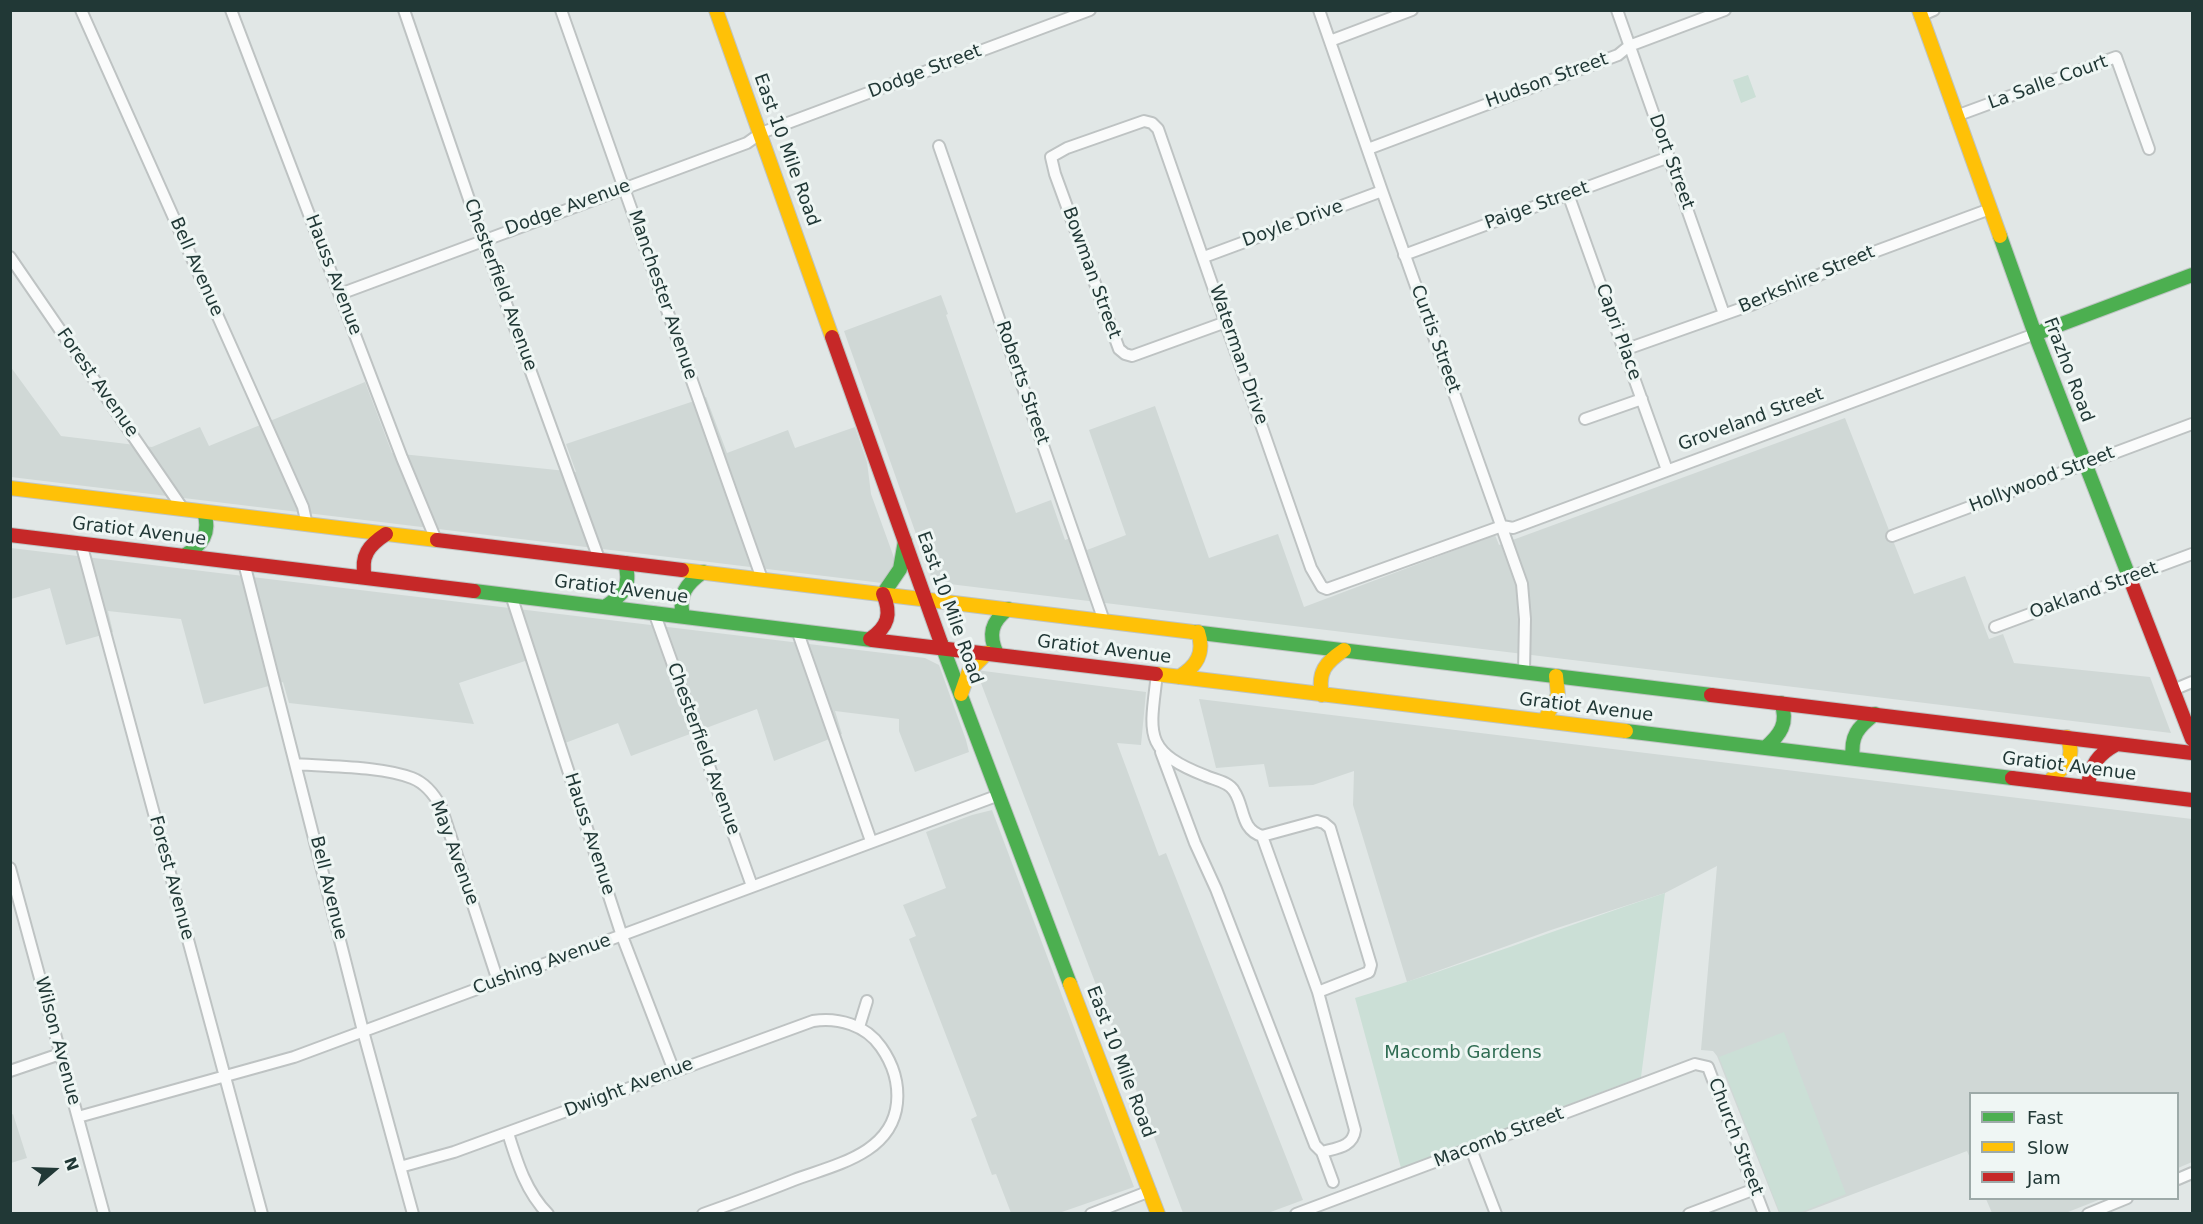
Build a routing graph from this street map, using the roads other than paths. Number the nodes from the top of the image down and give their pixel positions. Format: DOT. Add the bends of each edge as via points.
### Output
graph roads {
  1 [pos="81,10"];
  2 [pos="231,10"];
  3 [pos="404,10"];
  4 [pos="561,10"];
  5 [pos="716,10"];
  6 [pos="1090,10"];
  7 [pos="1320,10"];
  8 [pos="1413,10"];
  9 [pos="1617,10"];
  10 [pos="1725,10"];
  11 [pos="1934,10"];
  12 [pos="1919,13"];
  13 [pos="1330,41"];
  14 [pos="1629,46"];
  15 [pos="1956,116"];
  16 [pos="1152,123"];
  17 [pos="761,133"];
  18 [pos="939,146"];
  19 [pos="1368,149"];
  20 [pos="2149,149"];
  21 [pos="1669,157"];
  22 [pos="624,188"];
  23 [pos="1382,191"];
  24 [pos="1568,194"];
  25 [pos="1990,209"];
  26 [pos="483,240"];
  27 [pos="1404,255"];
  28 [pos="10,257"];
  29 [pos="1204,257"];
  30 [pos="2193,276"];
  31 [pos="340,294"];
  32 [pos="1725,314"];
  33 [pos="1226,322"];
  34 [pos="2035,334"];
  35 [pos="1624,350"];
  36 [pos="1642,399"];
  37 [pos="1585,419"];
  38 [pos="2193,424"];
  39 [pos="2085,464"];
  40 [pos="1667,470"];
  41 [pos="10,488"];
  42 [pos="183,509"];
  43 [pos="204,512"];
  44 [pos="307,525"];
  45 [pos="1502,526"];
  46 [pos="10,534"];
  47 [pos="386,534"];
  48 [pos="1892,536"];
  49 [pos="436,540"];
  50 [pos="906,540"];
  51 [pos="81,543"];
  52 [pos="2193,554"];
  53 [pos="184,555"];
  54 [pos="599,559"];
  55 [pos="244,563"];
  56 [pos="625,563"];
  57 [pos="704,572"];
  58 [pos="365,577"];
  59 [pos="2130,578"];
  60 [pos="762,579"];
  61 [pos="1322,588"];
  62 [pos="883,594"];
  63 [pos="511,595"];
  64 [pos="926,599"];
  65 [pos="605,607"];
  66 [pos="1008,609"];
  67 [pos="654,612"];
  68 [pos="683,616"];
  69 [pos="1104,621"];
  70 [pos="1995,627"];
  71 [pos="797,630"];
  72 [pos="1198,632"];
  73 [pos="870,639"];
  74 [pos="943,647"];
  75 [pos="1344,650"];
  76 [pos="992,654"];
  77 [pos="1524,672"];
  78 [pos="1157,674"];
  79 [pos="1556,676"];
  80 [pos="1179,677"];
  81 [pos="2193,682"];
  82 [pos="2173,690"];
  83 [pos="961,694"];
  84 [pos="1322,695"];
  85 [pos="1781,703"];
  86 [pos="1875,714"];
  87 [pos="1544,722"];
  88 [pos="2067,737"];
  89 [pos="2193,739"];
  90 [pos="2117,744"];
  91 [pos="1765,748"];
  92 [pos="1161,752"];
  93 [pos="2193,753"];
  94 [pos="1853,758"];
  95 [pos="296,764"];
  96 [pos="2048,782"];
  97 [pos="2088,787"];
  98 [pos="999,795"];
  99 [pos="2193,800"];
  100 [pos="1262,836"];
  101 [pos="871,842"];
  102 [pos="10,868"];
  103 [pos="752,886"];
  104 [pos="22,909"];
  105 [pos="10,913"];
  106 [pos="622,936"];
  107 [pos="498,981"];
  108 [pos="1318,993"];
  109 [pos="867,1001"];
  110 [pos="859,1027"];
  111 [pos="363,1031"];
  112 [pos="60,1054"];
  113 [pos="1702,1064"];
  114 [pos="10,1071"];
  115 [pos="674,1071"];
  116 [pos="223,1076"];
  117 [pos="78,1117"];
  118 [pos="508,1133"];
  119 [pos="1471,1149"];
  120 [pos="1322,1152"];
  121 [pos="400,1167"];
  122 [pos="2193,1173"];
  123 [pos="2179,1179"];
  124 [pos="1333,1182"];
  125 [pos="1755,1189"];
  126 [pos="1149,1191"];
  127 [pos="2122,1200"];
  128 [pos="728,1210"];
  129 [pos="104,1214"];
  130 [pos="262,1214"];
  131 [pos="412,1214"];
  132 [pos="548,1214"];
  133 [pos="703,1214"];
  134 [pos="1091,1214"];
  135 [pos="1158,1214"];
  136 [pos="1296,1214"];
  137 [pos="1496,1214"];
  138 [pos="1689,1214"];
  139 [pos="1764,1214"];
  140 [pos="2088,1214"];
  1 -- 44 [label="street, Bell Avenue" via="303,507"];
  2 -- 31 [label="street, Hauss Avenue"];
  3 -- 26 [label="street, Chesterfield Avenue"];
  4 -- 22 [label="street, Manchester Avenue"];
  5 -- 17 [label="main road, East 10 Mile Road"];
  6 -- 17 [label="street, Dodge Street"];
  7 -- 13 [label="street, Curtis Street"];
  8 -- 13 [label="street"];
  9 -- 14 [label="street, Dort Street"];
  10 -- 14 [label="street, Hudson Street"];
  11 -- 12 [label="street"];
  12 -- 15 [label="main road, Frazho Road"];
  13 -- 19 [label="street, Curtis Street"];
  14 -- 19 [label="street, Hudson Street" via="1618,55"];
  14 -- 21 [label="street, Dort Street"];
  15 -- 20 [label="street, La Salle Court" via="2116,57"];
  15 -- 25 [label="main road, Frazho Road"];
  16 -- 29 [label="street, Waterman Drive" via="1161,136"];
  16 -- 33 [label="street, Bowman Street" via="1144,121 1051,157 1119,349 1132,356"];
  17 -- 22 [label="street, Dodge Avenue" via="747,143"];
  17 -- 50 [label="main road, East 10 Mile Road"];
  18 -- 69 [label="street, Roberts Street"];
  19 -- 23 [label="street, Curtis Street"];
  21 -- 24 [label="street, Paige Street"];
  21 -- 32 [label="street, Dort Street"];
  22 -- 26 [label="street, Dodge Avenue"];
  22 -- 60 [label="street, Manchester Avenue"];
  23 -- 27 [label="street, Curtis Street"];
  23 -- 29 [label="street, Doyle Drive"];
  24 -- 27 [label="street, Paige Street"];
  24 -- 35 [label="street, Capri Place"];
  25 -- 32 [label="street, Berkshire Street" via="1875,251"];
  25 -- 34 [label="main road, Frazho Road"];
  26 -- 31 [label="street, Dodge Avenue"];
  26 -- 54 [label="street, Chesterfield Avenue"];
  27 -- 45 [label="street, Curtis Street"];
  28 -- 42 [label="street, Forest Avenue"];
  29 -- 33 [label="street, Waterman Drive"];
  30 -- 34 [label="main road, Groveland Street"];
  31 -- 49 [label="street, Hauss Avenue"];
  32 -- 35 [label="street, Berkshire Street"];
  33 -- 61 [label="street, Waterman Drive" via="1311,568"];
  34 -- 39 [label="main road, Frazho Road"];
  34 -- 40 [label="street, Groveland Street"];
  35 -- 36 [label="street, Capri Place"];
  36 -- 37 [label="street"];
  36 -- 40 [label="street, Capri Place"];
  38 -- 39 [label="street, Hollywood Street"];
  39 -- 48 [label="street, Hollywood Street"];
  39 -- 59 [label="main road, Frazho Road"];
  40 -- 45 [label="street, Groveland Street" via="1513,528"];
  41 -- 42 [label="main road, Gratiot Avenue"];
  42 -- 43 [label="main road, Gratiot Avenue"];
  43 -- 44 [label="main road, Gratiot Avenue"];
  43 -- 53 [label="main road" via="206,536 200,546"];
  44 -- 47 [label="main road, Gratiot Avenue"];
  45 -- 61 [label="street, Groveland Street" via="1334,588"];
  45 -- 77 [label="street, Curtis Street" via="1524,595"];
  46 -- 51 [label="main road, Gratiot Avenue"];
  47 -- 49 [label="main road, Gratiot Avenue"];
  47 -- 58 [label="main road" via="364,553"];
  49 -- 54 [label="main road, Gratiot Avenue"];
  50 -- 62 [label="main road" via="902,569"];
  50 -- 64 [label="main road, East 10 Mile Road"];
  51 -- 53 [label="main road, Gratiot Avenue"];
  51 -- 116 [label="street, Forest Avenue"];
  52 -- 59 [label="street, Oakland Street"];
  53 -- 55 [label="main road, Gratiot Avenue"];
  54 -- 56 [label="main road, Gratiot Avenue"];
  55 -- 58 [label="main road, Gratiot Avenue"];
  55 -- 95 [label="street, Bell Avenue"];
  56 -- 57 [label="main road, Gratiot Avenue"];
  56 -- 65 [label="main road" via="628,584"];
  57 -- 60 [label="main road, Gratiot Avenue"];
  57 -- 68 [label="main road" via="682,592"];
  58 -- 63 [label="main road, Gratiot Avenue"];
  59 -- 70 [label="street, Oakland Street"];
  59 -- 82 [label="main road, Frazho Road"];
  60 -- 62 [label="main road, Gratiot Avenue"];
  62 -- 64 [label="main road, Gratiot Avenue"];
  62 -- 73 [label="main road" via="889,620"];
  63 -- 65 [label="main road, Gratiot Avenue"];
  63 -- 106 [label="street, Hauss Avenue"];
  64 -- 66 [label="main road, Gratiot Avenue"];
  64 -- 74 [label="main road, East 10 Mile Road"];
  65 -- 67 [label="main road, Gratiot Avenue"];
  66 -- 69 [label="main road, Gratiot Avenue"];
  66 -- 76 [label="main road" via="991,629"];
  67 -- 68 [label="main road, Gratiot Avenue"];
  67 -- 103 [label="street, Chesterfield Avenue"];
  68 -- 71 [label="main road, Gratiot Avenue"];
  69 -- 72 [label="main road, Gratiot Avenue"];
  71 -- 73 [label="main road, Gratiot Avenue"];
  71 -- 101 [label="street"];
  72 -- 75 [label="main road, Gratiot Avenue"];
  72 -- 80 [label="main road" via="1201,657"];
  73 -- 74 [label="main road, Gratiot Avenue"];
  74 -- 76 [label="main road, Gratiot Avenue"];
  74 -- 83 [label="main road, East 10 Mile Road"];
  75 -- 77 [label="main road, Gratiot Avenue"];
  75 -- 84 [label="main road" via="1326,663 1320,674"];
  76 -- 78 [label="main road, Gratiot Avenue"];
  76 -- 83 [label="main road" via="969,669"];
  77 -- 79 [label="main road, Gratiot Avenue"];
  78 -- 80 [label="main road, Gratiot Avenue"];
  78 -- 92 [label="street" via="1151,717 1153,736"];
  79 -- 85 [label="main road, Gratiot Avenue"];
  79 -- 87 [label="main road" via="1558,695"];
  80 -- 84 [label="main road, Gratiot Avenue"];
  81 -- 82 [label="street"];
  82 -- 89 [label="main road, Frazho Road"];
  83 -- 98 [label="main road, East 10 Mile Road"];
  84 -- 87 [label="main road, Gratiot Avenue"];
  85 -- 86 [label="main road, Gratiot Avenue"];
  85 -- 91 [label="main road" via="1784,728"];
  86 -- 88 [label="main road, Gratiot Avenue"];
  86 -- 94 [label="main road" via="1852,737"];
  87 -- 91 [label="main road, Gratiot Avenue"];
  88 -- 90 [label="main road, Gratiot Avenue"];
  88 -- 96 [label="main road" via="2071,759"];
  90 -- 93 [label="main road, Gratiot Avenue"];
  90 -- 97 [label="main road" via="2094,760"];
  91 -- 94 [label="main road, Gratiot Avenue"];
  92 -- 100 [label="street" via="1189,770 1224,782 1234,790 1251,831"];
  92 -- 120 [label="street" via="1315,1145"];
  94 -- 96 [label="main road, Gratiot Avenue"];
  95 -- 107 [label="street, May Avenue" via="390,772 413,779 435,795"];
  95 -- 111 [label="street, Bell Avenue"];
  96 -- 97 [label="main road, Gratiot Avenue"];
  97 -- 99 [label="main road, Gratiot Avenue"];
  98 -- 101 [label="street, Cushing Avenue"];
  98 -- 126 [label="main road, East 10 Mile Road"];
  100 -- 108 [label="street"];
  100 -- 108 [label="street" via="1317,821 1330,828 1371,965 1369,972"];
  101 -- 103 [label="street, Cushing Avenue"];
  102 -- 104 [label="street, Wilson Avenue"];
  103 -- 106 [label="street, Cushing Avenue"];
  104 -- 105 [label="street"];
  104 -- 112 [label="street, Wilson Avenue"];
  106 -- 107 [label="street, Cushing Avenue"];
  106 -- 115 [label="street, Hauss Avenue"];
  107 -- 111 [label="street, Cushing Avenue"];
  108 -- 120 [label="street" via="1355,1130 1349,1144"];
  109 -- 110 [label="street"];
  110 -- 115 [label="street, Dwight Avenue" via="837,1020 813,1021"];
  110 -- 128 [label="street" via="877,1041 895,1073 896,1108 886,1133 855,1157"];
  111 -- 116 [label="street, Cushing Avenue" via="294,1057"];
  111 -- 121 [label="street, Bell Avenue"];
  112 -- 114 [label="street"];
  112 -- 117 [label="street, Wilson Avenue"];
  113 -- 119 [label="street, Macomb Street"];
  113 -- 125 [label="street, Church Street" via="1711,1073"];
  115 -- 118 [label="street, Dwight Avenue"];
  116 -- 117 [label="street, Cushing Avenue"];
  116 -- 130 [label="street, Forest Avenue"];
  117 -- 129 [label="street, Wilson Avenue"];
  118 -- 121 [label="street, Dwight Avenue"];
  118 -- 132 [label="street" via="532,1195"];
  119 -- 136 [label="street, Macomb Street"];
  119 -- 137 [label="street"];
  120 -- 124 [label="street"];
  121 -- 131 [label="street, Bell Avenue"];
  122 -- 123 [label="street"];
  125 -- 138 [label="street"];
  125 -- 139 [label="street, Church Street"];
  126 -- 134 [label="street"];
  126 -- 135 [label="main road, East 10 Mile Road"];
  127 -- 140 [label="street"];
  128 -- 133 [label="street"];
}
